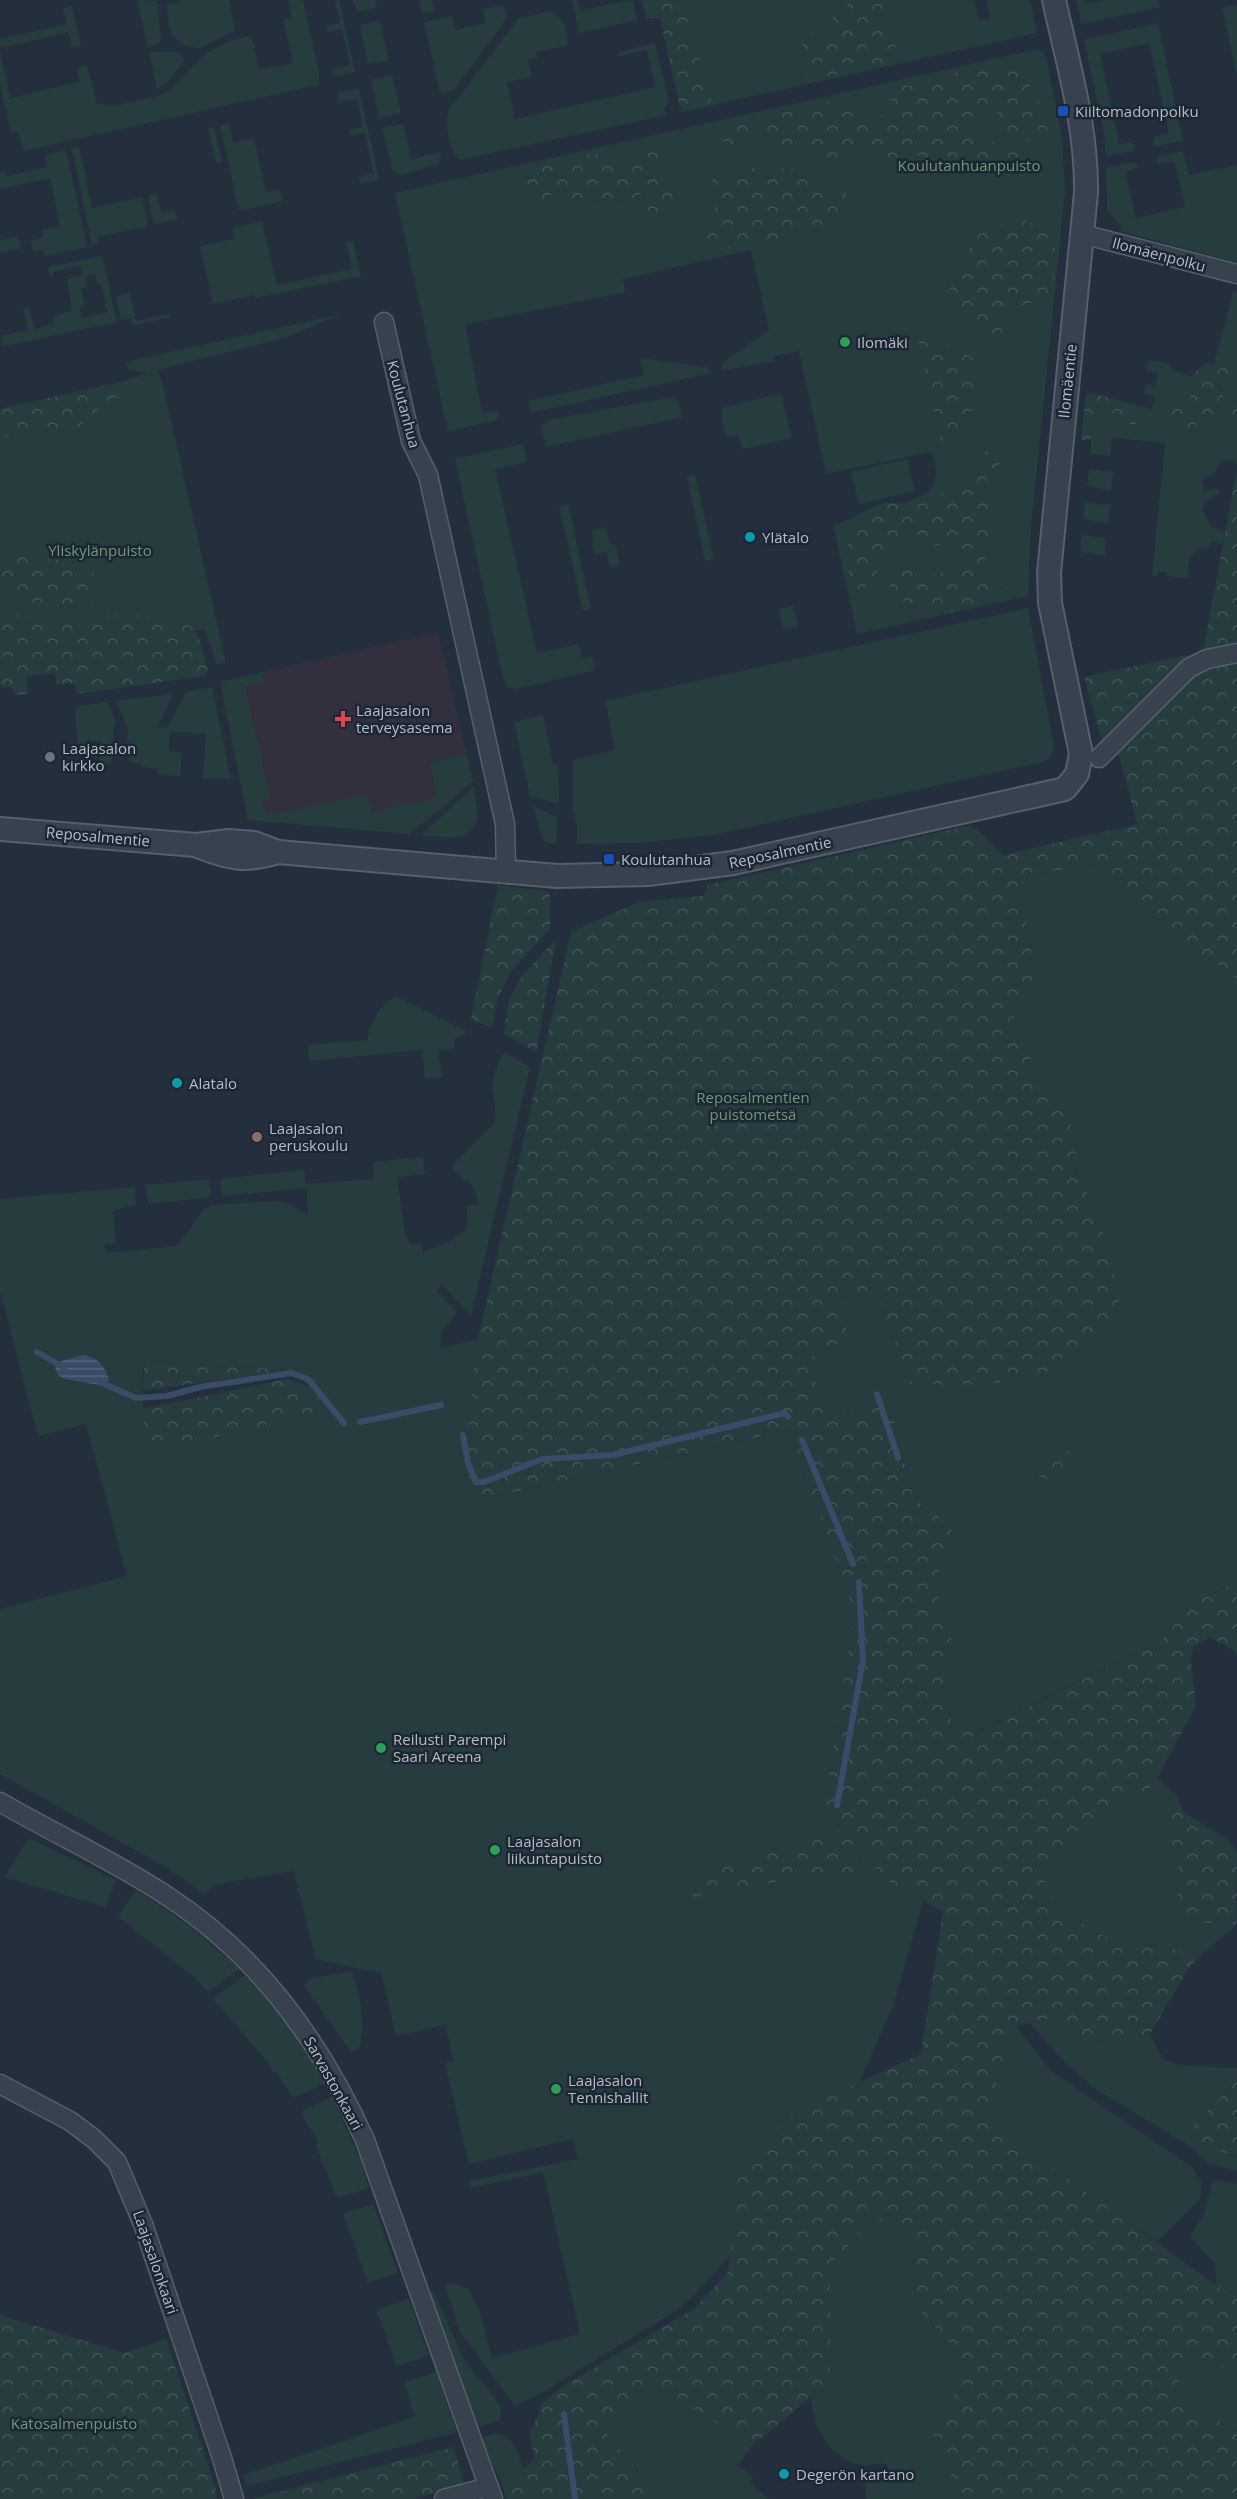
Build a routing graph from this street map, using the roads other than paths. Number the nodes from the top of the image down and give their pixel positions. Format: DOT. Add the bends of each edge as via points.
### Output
graph roads {
  1 [pos="1053,0"];
  2 [pos="1082,234"];
  3 [pos="1237,274"];
  4 [pos="384,322"];
  5 [pos="1237,653"];
  6 [pos="1090,760"];
  7 [pos="0,829"];
  8 [pos="506,872"];
  9 [pos="0,1802"];
  10 [pos="0,2084"];
  11 [pos="491,2493"];
  12 [pos="234,2499"];
  13 [pos="444,2499"];
  1 -- 2 [label="street, Ilomäentie" via="1084,140 1086,193"];
  2 -- 3 [label="street, Ilomäenpolku"];
  2 -- 6 [label="street, Ilomäentie" via="1049,573 1050,603"];
  4 -- 8 [label="street, Koulutanhua" via="411,441 428,476 480,702 505,824"];
  5 -- 6 [label="street, Reposalmentie" via="1207,659 1189,668"];
  6 -- 8 [label="street, Reposalmentie" via="1058,792 733,863 607,876"];
  7 -- 8 [label="street, Reposalmentie" via="196,845 254,843 278,852"];
  9 -- 11 [label="street, Sarvastonkaari" via="159,1891 201,1920 260,1974 308,2035 348,2102 365,2140"];
  10 -- 12 [label="street, Laajasalonkaari" via="70,2121 117,2162 143,2223"];
  11 -- 13 [label="street"];
}
